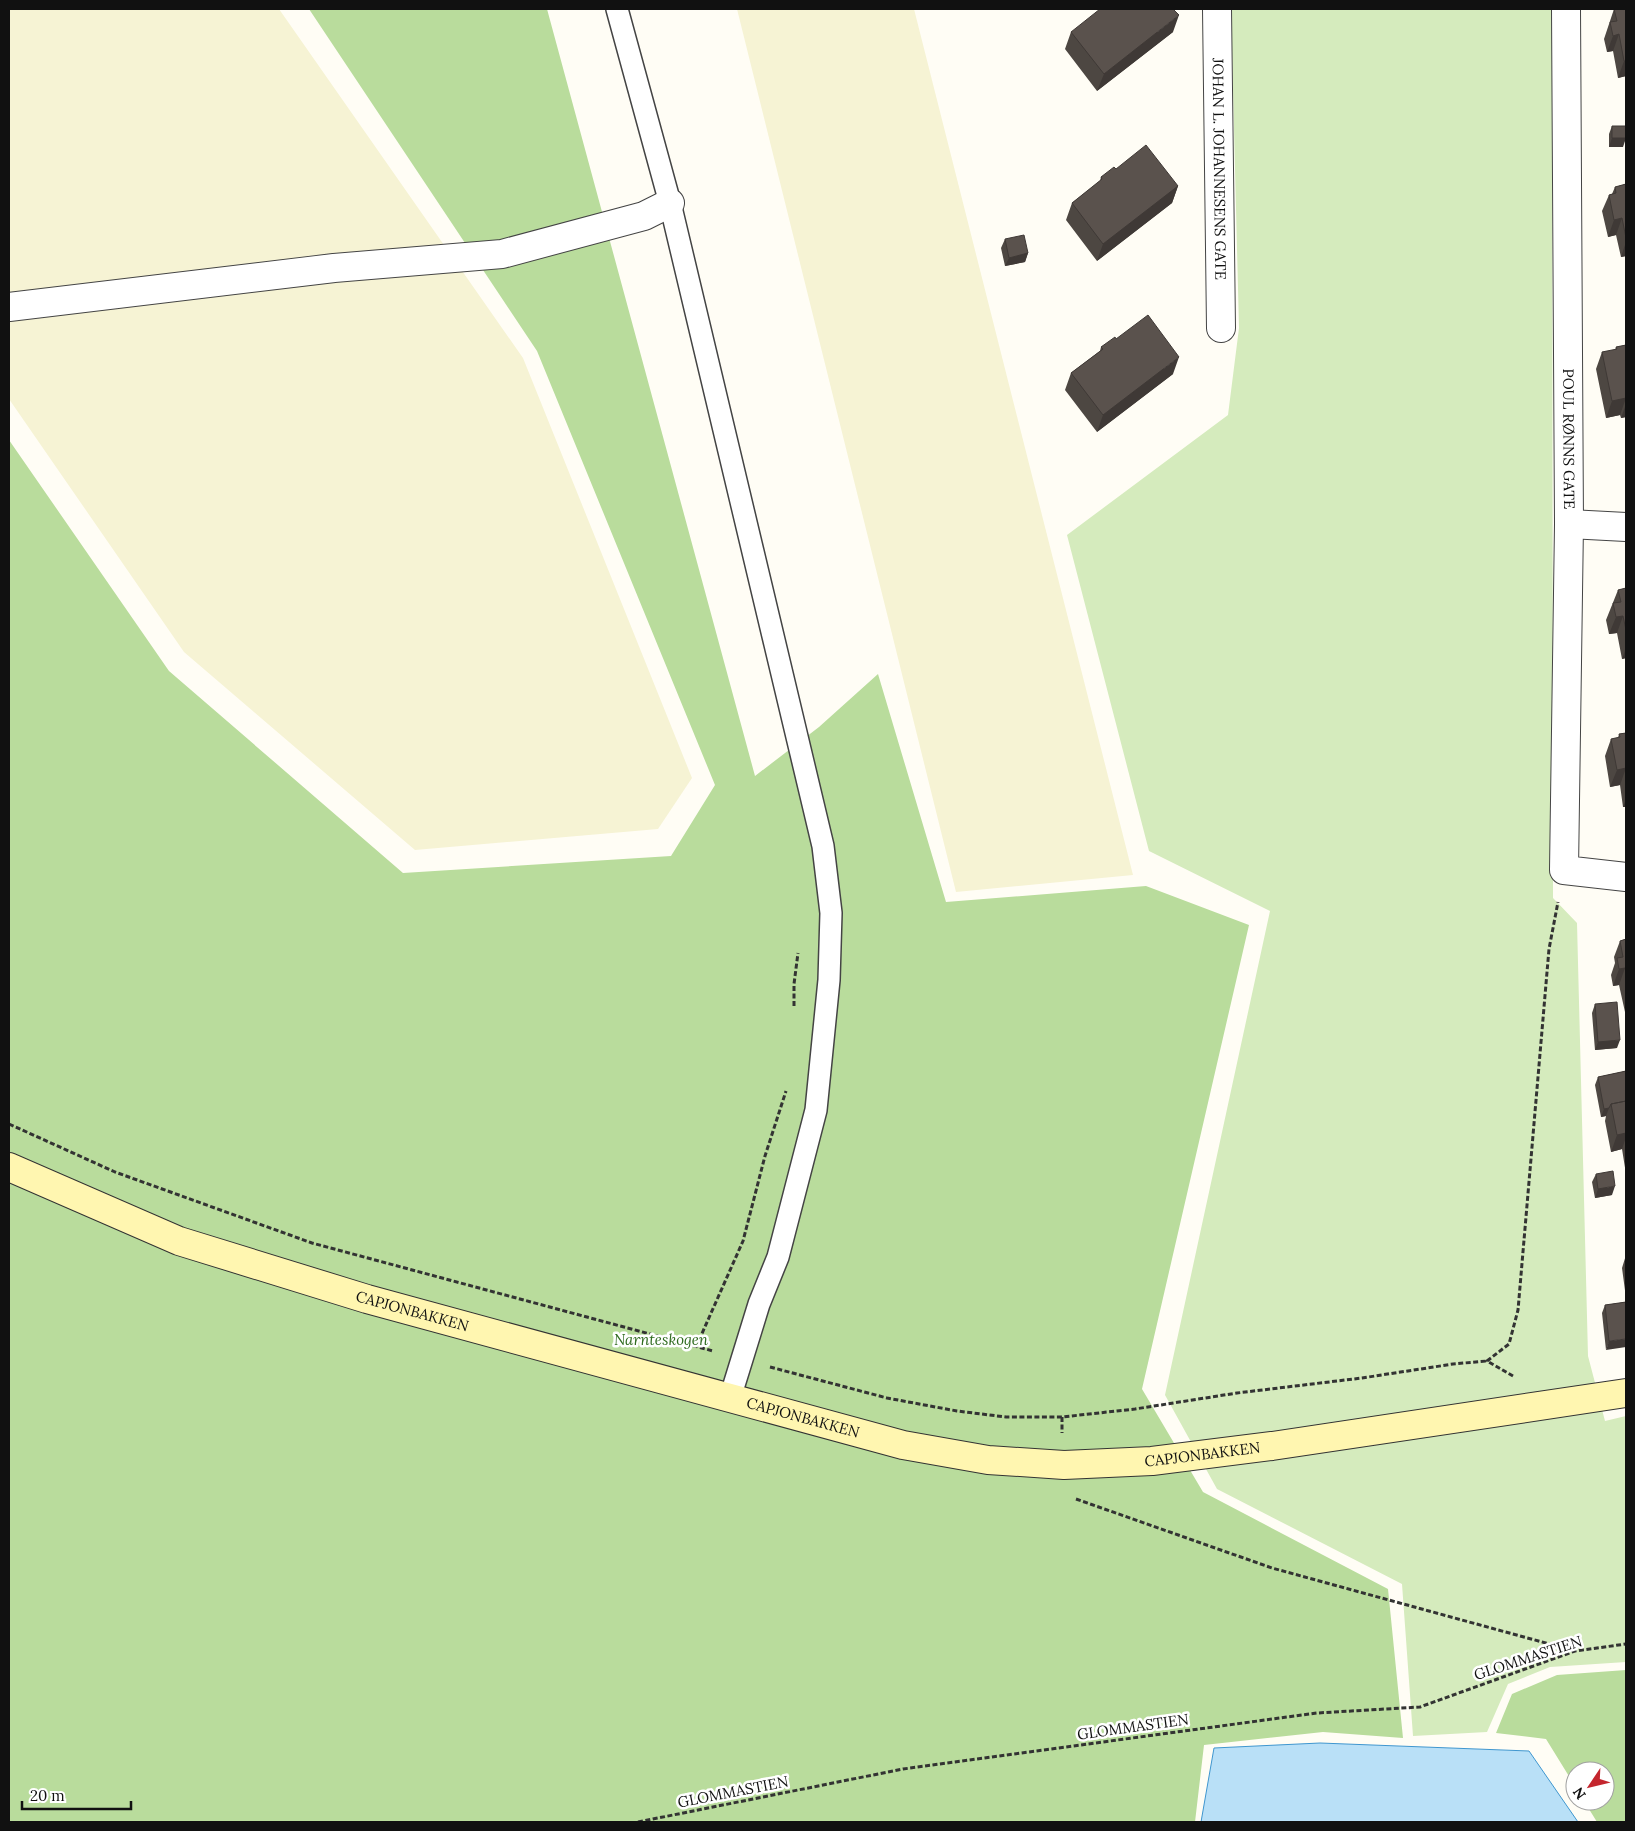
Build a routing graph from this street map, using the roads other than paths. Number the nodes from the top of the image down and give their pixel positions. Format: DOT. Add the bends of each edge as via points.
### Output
graph roads {
  1 [pos="617,9"];
  2 [pos="1217,9"];
  3 [pos="1566,9"];
  4 [pos="670,203"];
  5 [pos="9,307"];
  6 [pos="1221,328"];
  7 [pos="1569,524"];
  8 [pos="1626,527"];
  9 [pos="1626,877"];
  10 [pos="9,1167"];
  11 [pos="1626,1392"];
  12 [pos="730,1398"];
  1 -- 4 [label="lane"];
  2 -- 6 [label="street, JOHAN L. JOHANNESENS GATE"];
  3 -- 7 [label="street, POUL RØNNS GATE"];
  4 -- 5 [label="street" via="644,216 502,254 334,268"];
  4 -- 12 [label="lane" via="823,846 831,914 829,980 816,1110 778,1257 759,1304"];
  7 -- 8 [label="street"];
  7 -- 9 [label="street, POUL RØNNS GATE" via="1564,870"];
  10 -- 12 [label="main road, CAPJONBAKKEN" via="180,1242 367,1299"];
  11 -- 12 [label="main road, CAPJONBAKKEN" via="1263,1447 1152,1461 1064,1465 988,1460 904,1445"];
}
